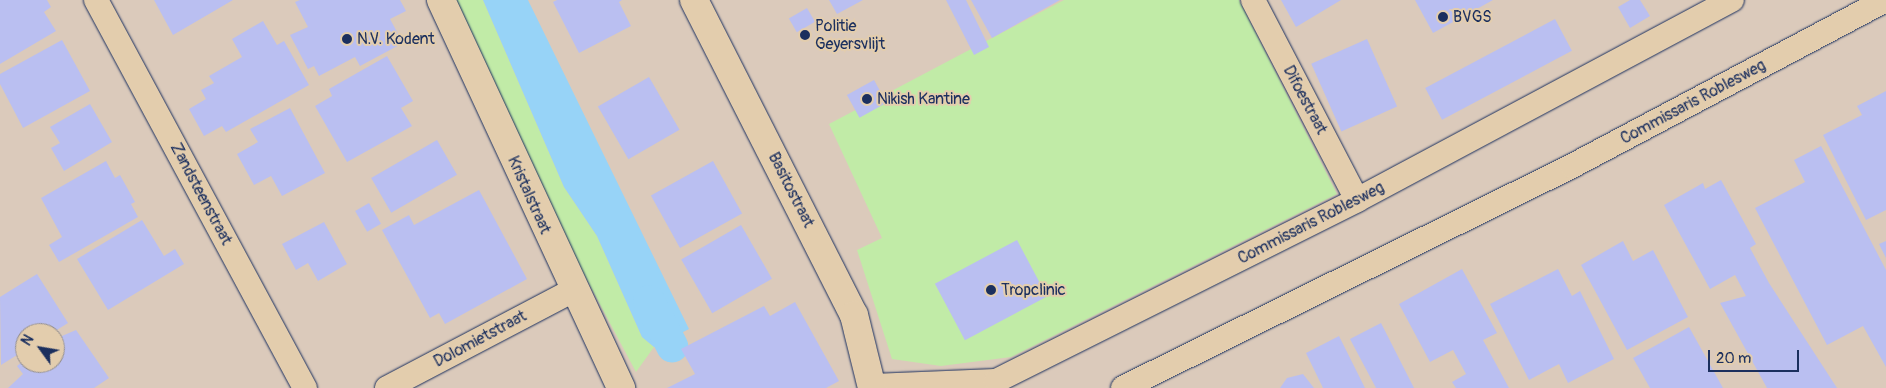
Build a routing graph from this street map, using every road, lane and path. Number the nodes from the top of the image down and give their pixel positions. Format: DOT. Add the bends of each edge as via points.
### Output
graph roads {
  1 [pos="96,0"];
  2 [pos="441,0"];
  3 [pos="694,0"];
  4 [pos="1253,0"];
  5 [pos="1732,0"];
  6 [pos="1886,0"];
  7 [pos="1357,200"];
  8 [pos="572,291"];
  9 [pos="872,387"];
  10 [pos="305,388"];
  11 [pos="387,388"];
  12 [pos="621,388"];
  13 [pos="1123,388"];
  1 -- 10 [label="street, Zandsteenstraat"];
  2 -- 8 [label="street, Kristalstraat"];
  3 -- 9 [label="street, Basitostraat" via="854,315"];
  4 -- 7 [label="street, Difoestraat"];
  5 -- 7 [label="street, Commissaris Roblesweg"];
  6 -- 13 [label="street, Commissaris Roblesweg" via="1572,166"];
  7 -- 9 [label="street, Commissaris Roblesweg" via="996,381"];
  8 -- 11 [label="street, Dolomietstraat"];
  8 -- 12 [label="street, Kristalstraat"];
}
